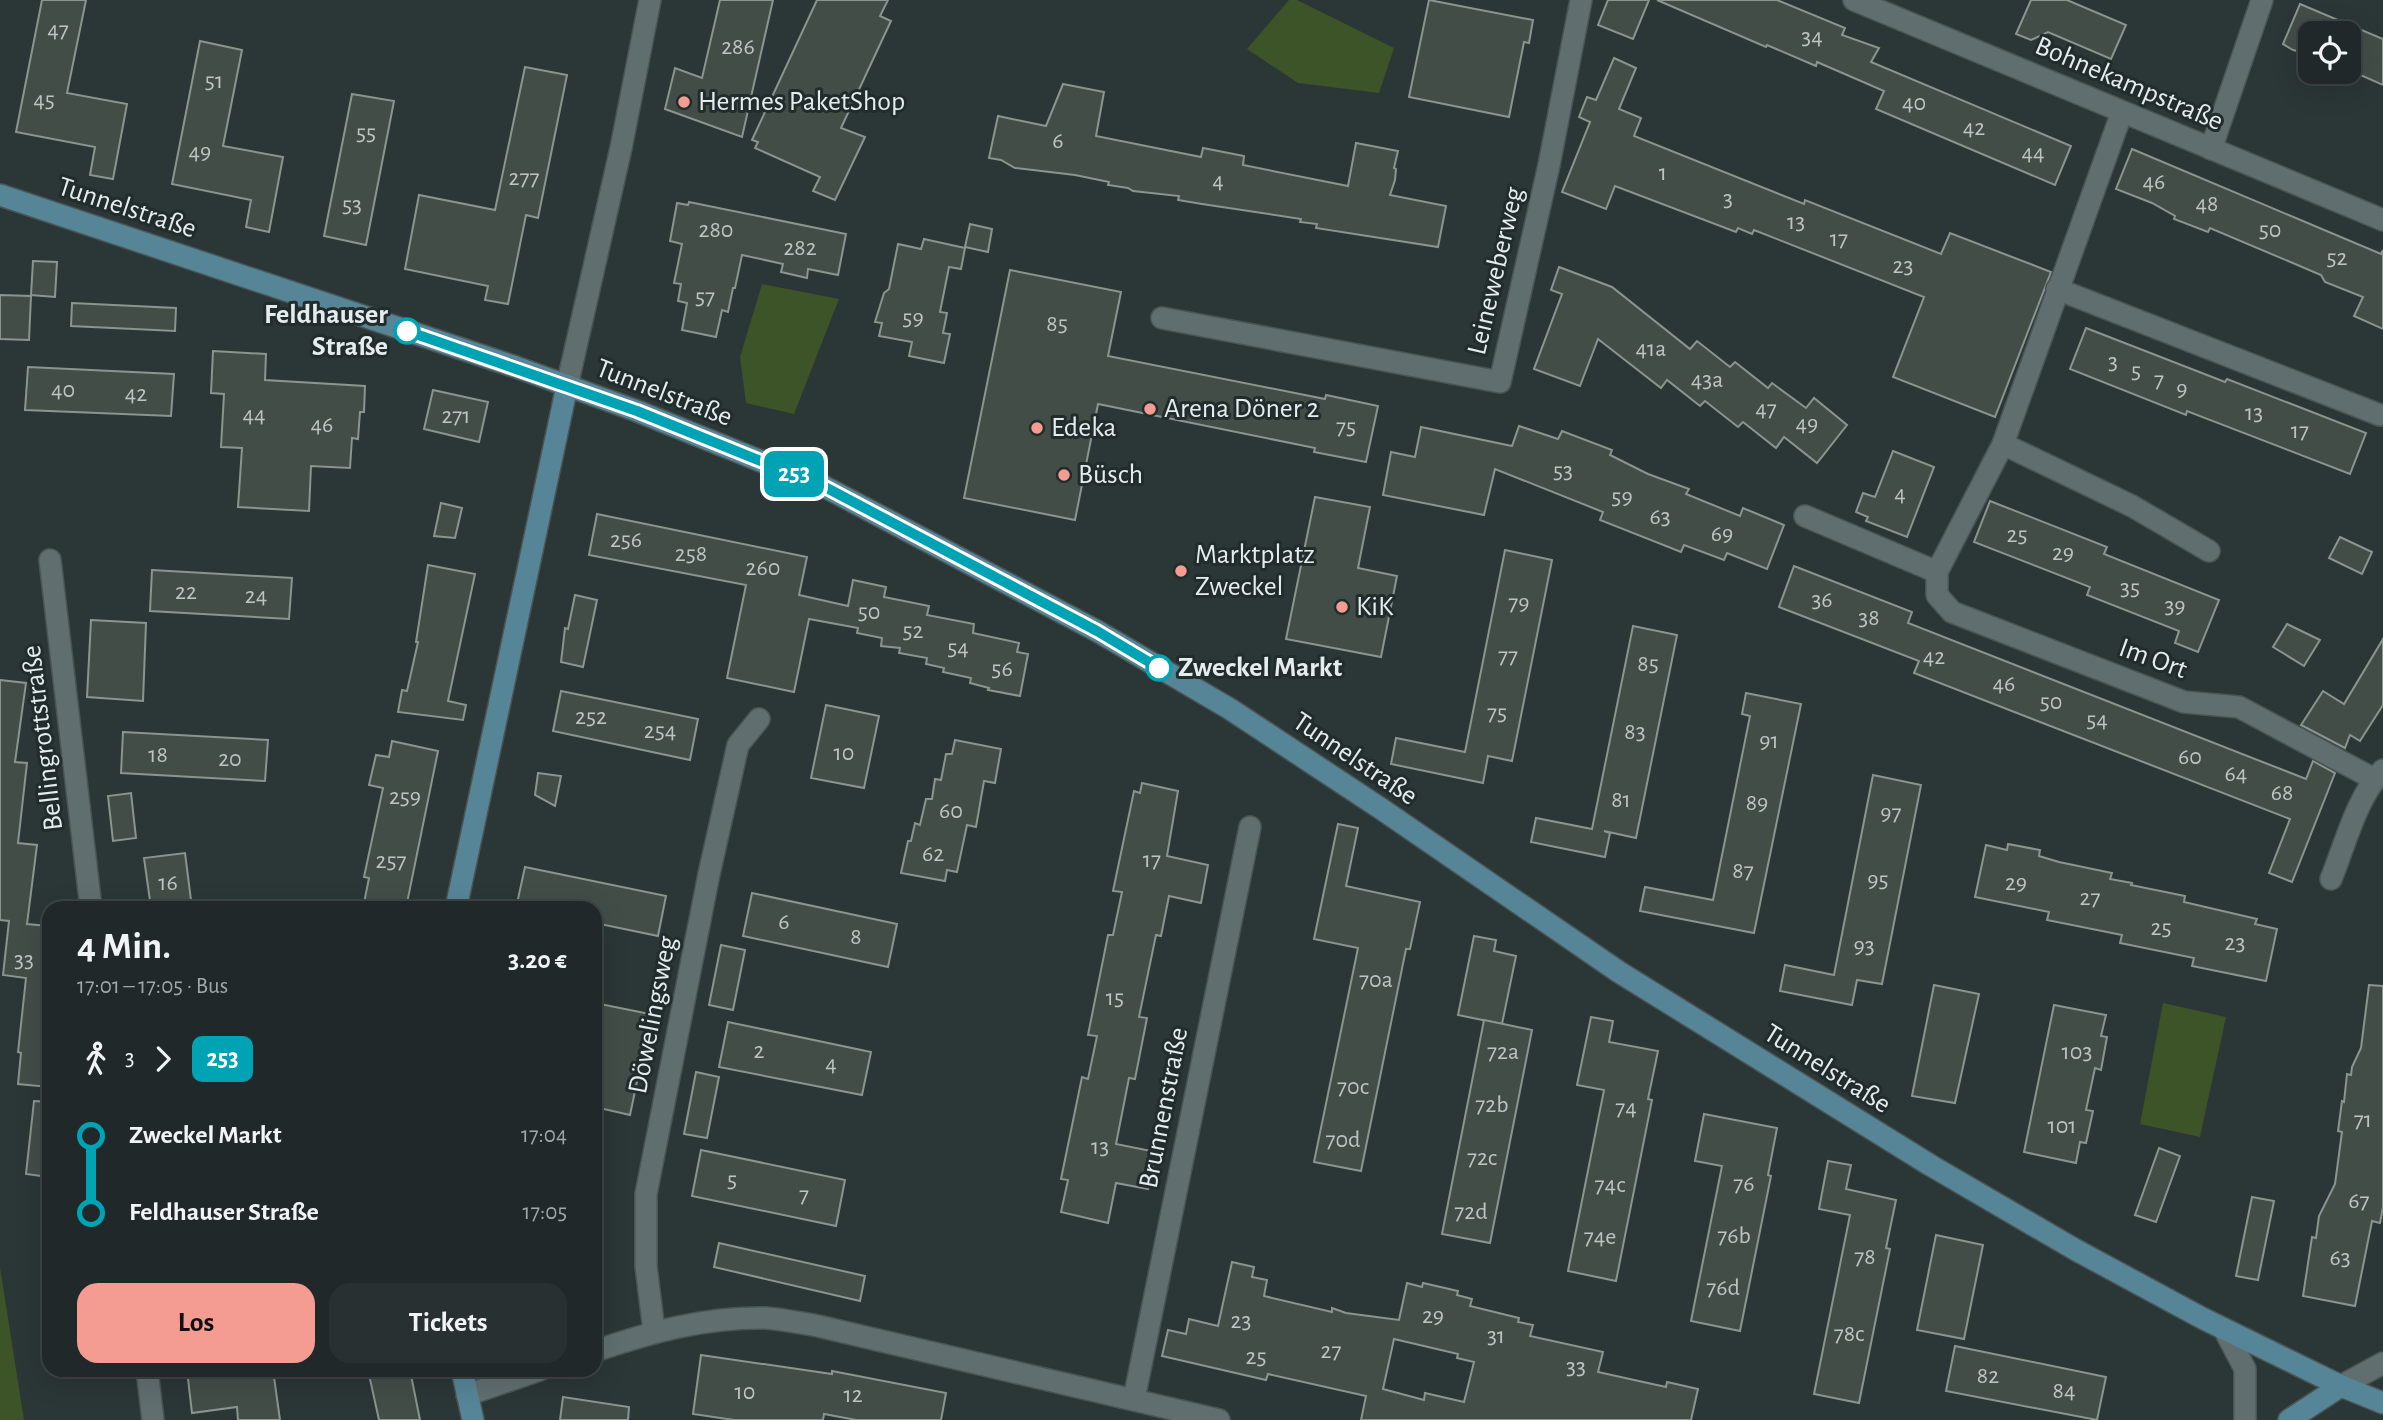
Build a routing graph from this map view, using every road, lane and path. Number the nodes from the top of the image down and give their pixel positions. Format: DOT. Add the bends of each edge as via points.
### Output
graph roads {
  1 [pos="650,0"];
  2 [pos="1581,0"];
  3 [pos="1854,0"];
  4 [pos="2262,0"];
  5 [pos="2122,112"];
  6 [pos="2211,149"];
  7 [pos="0,195"];
  8 [pos="2383,220"];
  9 [pos="2057,289"];
  10 [pos="1162,318"];
  11 [pos="567,386"];
  12 [pos="2380,415"];
  13 [pos="2003,444"];
  14 [pos="1804,516"];
  15 [pos="2209,551"];
  16 [pos="50,560"];
  17 [pos="1937,572"];
  18 [pos="759,719"];
  19 [pos="2378,775"];
  20 [pos="1250,827"];
  21 [pos="2331,878"];
  22 [pos="90,901"];
  23 [pos="457,901"];
  24 [pos="2224,1329"];
  25 [pos="654,1331"];
  26 [pos="602,1349"];
  27 [pos="2383,1363"];
  28 [pos="147,1377"];
  29 [pos="463,1377"];
  30 [pos="520,1377"];
  31 [pos="2342,1386"];
  32 [pos="467,1395"];
  33 [pos="1134,1399"];
  34 [pos="2383,1403"];
  35 [pos="153,1420"];
  36 [pos="473,1420"];
  37 [pos="1219,1420"];
  38 [pos="2245,1420"];
  39 [pos="2289,1420"];
  1 -- 11 [label="street"];
  2 -- 10 [label="street, Leineweberweg" via="1500,382"];
  3 -- 5 [label="street, Bohnekampstraße"];
  4 -- 6 [label="street"];
  5 -- 6 [label="street, Bohnekampstraße"];
  5 -- 9 [label="street"];
  6 -- 8 [label="street, Bohnekampstraße"];
  7 -- 11 [label="street, Tunnelstraße"];
  9 -- 12 [label="street"];
  9 -- 13 [label="street"];
  11 -- 23 [label="street"];
  11 -- 24 [label="street, Tunnelstraße" via="825,487 1097,631 1230,709 1564,936 1741,1049 2067,1246"];
  13 -- 15 [label="street" via="2132,506"];
  13 -- 17 [label="street"];
  14 -- 17 [label="street"];
  16 -- 22 [label="street, Bellingrottstraße"];
  17 -- 19 [label="street, Im Ort" via="1937,595 1952,612 2184,702 2239,707"];
  18 -- 25 [label="street, Döwelingsweg" via="738,745 646,1194 646,1266"];
  19 -- 21 [label="street"];
  20 -- 33 [label="street, Brunnenstraße"];
  24 -- 31 [label="street, Tunnelstraße"];
  24 -- 38 [label="street" via="2245,1369"];
  25 -- 26 [label="street"];
  25 -- 33 [label="street" via="712,1319 767,1318"];
  27 -- 31 [label="street"];
  28 -- 35 [label="street"];
  29 -- 32 [label="street"];
  30 -- 32 [label="street"];
  31 -- 34 [label="street, Tunnelstraße"];
  31 -- 39 [label="street"];
  32 -- 36 [label="street"];
  33 -- 37 [label="street"];
}
